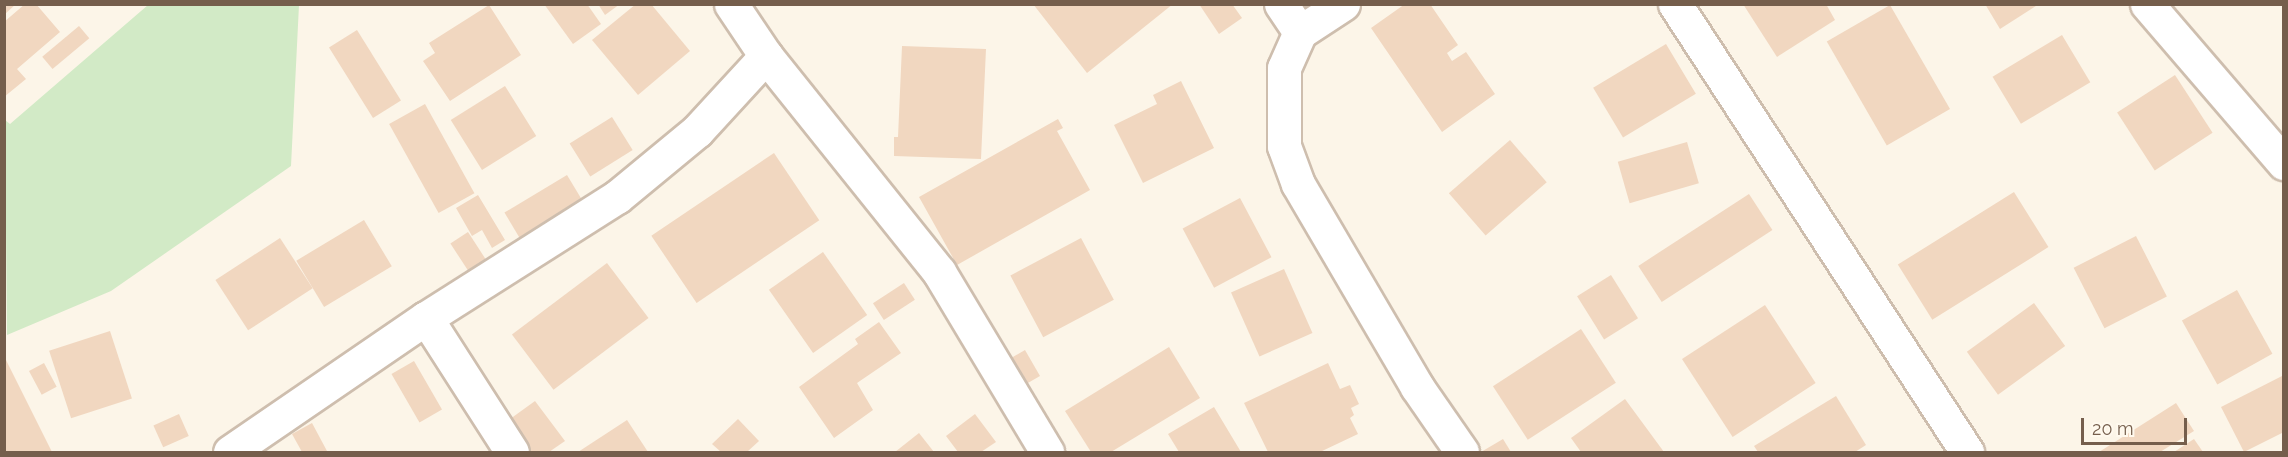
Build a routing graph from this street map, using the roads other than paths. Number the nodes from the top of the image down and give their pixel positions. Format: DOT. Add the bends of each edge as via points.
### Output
graph roads {
  1 [pos="731,4"];
  2 [pos="1281,4"];
  3 [pos="1343,4"];
  4 [pos="1675,4"];
  5 [pos="2147,4"];
  6 [pos="1300,32"];
  7 [pos="766,56"];
  8 [pos="2283,163"];
  9 [pos="426,318"];
  10 [pos="230,453"];
  11 [pos="512,453"];
  12 [pos="1047,453"];
  13 [pos="1462,453"];
  14 [pos="1967,453"];
  1 -- 7 [label="street"];
  2 -- 6 [label="street"];
  3 -- 6 [label="street"];
  4 -- 14 [label="street"];
  5 -- 8 [label="street"];
  6 -- 13 [label="street" via="1284,68 1281,110 1284,146 1298,184 1417,387"];
  7 -- 9 [label="street" via="697,132 617,196"];
  7 -- 12 [label="street" via="939,272"];
  9 -- 10 [label="street"];
  9 -- 11 [label="street"];
}
